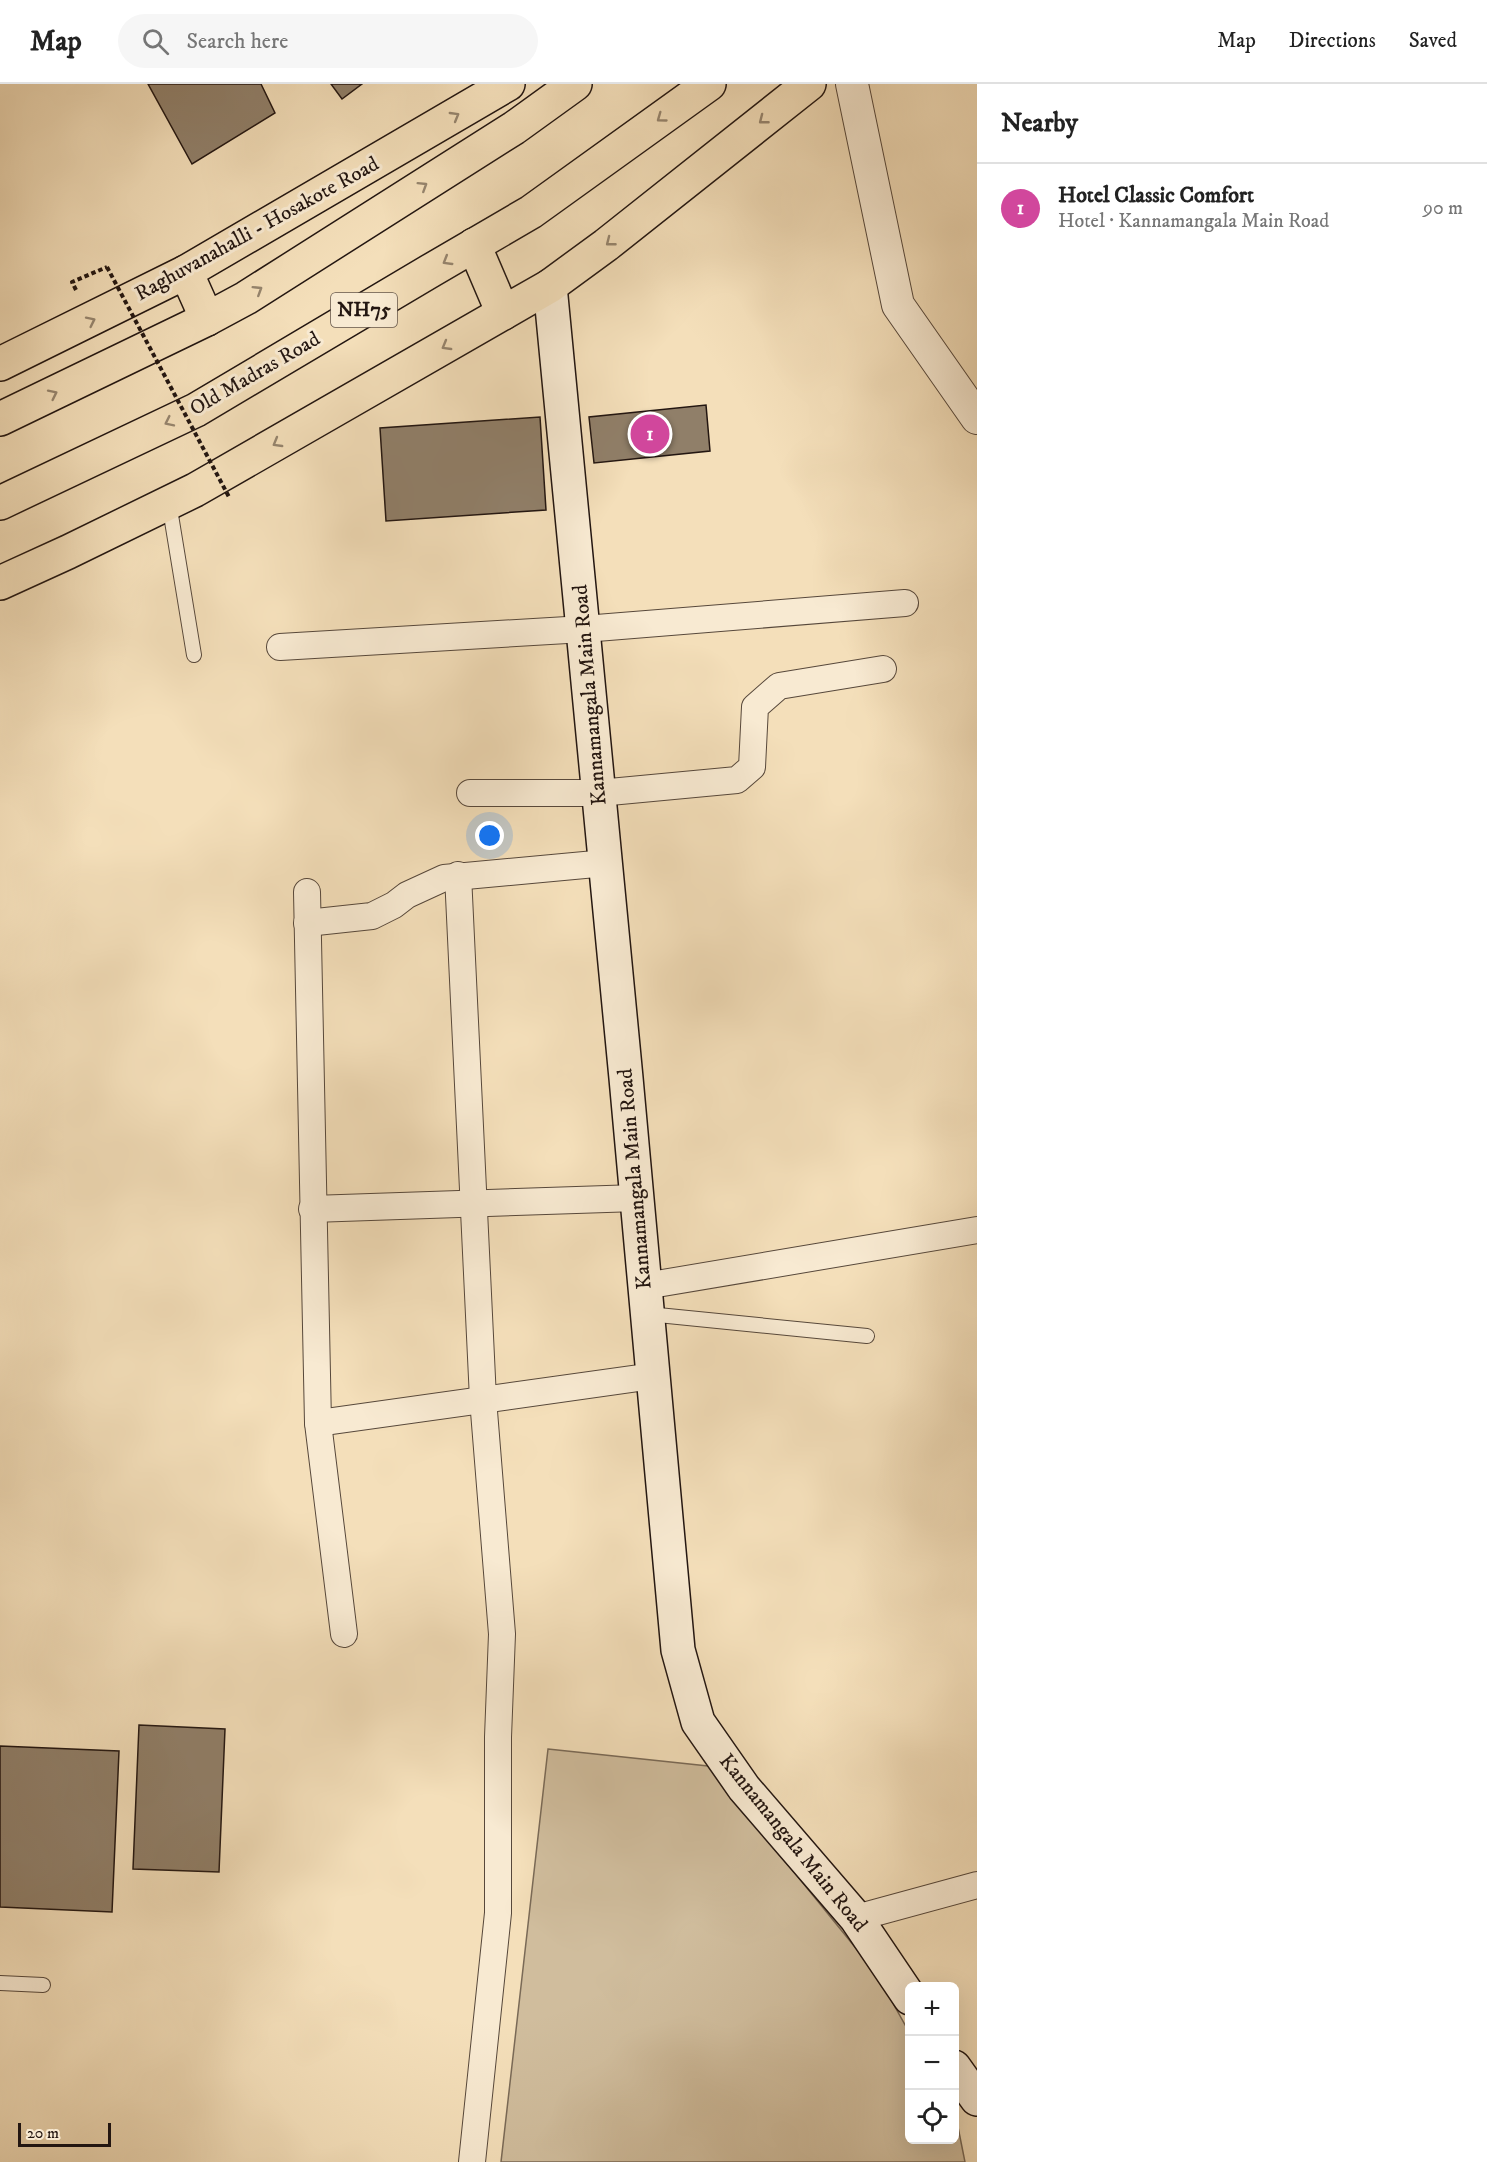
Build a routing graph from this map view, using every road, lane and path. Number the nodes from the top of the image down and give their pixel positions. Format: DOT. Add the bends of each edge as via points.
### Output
graph roads {
  1 [pos="508,84"];
  2 [pos="575,84"];
  3 [pos="709,84"];
  4 [pos="809,84"];
  5 [pos="852,84"];
  6 [pos="474,245"];
  7 [pos="186,272"];
  8 [pos="72,282"];
  9 [pos="550,286"];
  10 [pos="503,313"];
  11 [pos="207,319"];
  12 [pos="0,364"];
  13 [pos="977,418"];
  14 [pos="0,419"];
  15 [pos="229,497"];
  16 [pos="169,502"];
  17 [pos="0,503"];
  18 [pos="0,583"];
  19 [pos="905,603"];
  20 [pos="584,629"];
  21 [pos="280,647"];
  22 [pos="194,655"];
  23 [pos="883,669"];
  24 [pos="470,793"];
  25 [pos="599,793"];
  26 [pos="606,863"];
  27 [pos="458,875"];
  28 [pos="307,892"];
  29 [pos="307,923"];
  30 [pos="637,1198"];
  31 [pos="475,1203"];
  32 [pos="312,1209"];
  33 [pos="977,1230"];
  34 [pos="646,1300"];
  35 [pos="867,1336"];
  36 [pos="653,1376"];
  37 [pos="483,1399"];
  38 [pos="318,1423"];
  39 [pos="344,1634"];
  40 [pos="977,1885"];
  41 [pos="856,1918"];
  42 [pos="0,1983"];
  43 [pos="43,1985"];
  44 [pos="905,1992"];
  45 [pos="959,2074"];
  46 [pos="977,2099"];
  47 [pos="472,2162"];
  7 -- 1 [label="main road, Raghuvanahalli - Hosakote Road, one-way"];
  11 -- 2 [label="main road, one-way" via="484,147"];
  3 -- 6 [label="main road, Old Madras Road / NH75, one-way" via="531,212"];
  4 -- 9 [label="main road, one-way"];
  5 -- 13 [label="street" via="897,305"];
  6 -- 10 [label="main road"];
  6 -- 17 [label="main road, Old Madras Road / NH75, one-way" via="196,410"];
  7 -- 11 [label="main road"];
  12 -- 7 [label="main road, Raghuvanahalli - Hosakote Road, one-way"];
  8 -- 15 [label="path, bridge" via="107,267"];
  9 -- 10 [label="main road"];
  9 -- 20 [label="main road, Kannamangala Main Road"];
  10 -- 16 [label="main road, one-way"];
  14 -- 11 [label="main road, one-way"];
  16 -- 18 [label="main road"];
  16 -- 22 [label="lane"];
  19 -- 20 [label="street"];
  20 -- 21 [label="street"];
  20 -- 25 [label="main road, Kannamangala Main Road"];
  23 -- 25 [label="street" via="779,686 755,707 752,767 737,780"];
  24 -- 25 [label="street"];
  25 -- 26 [label="main road, Kannamangala Main Road"];
  26 -- 27 [label="street"];
  26 -- 30 [label="main road, Kannamangala Main Road"];
  27 -- 29 [label="street" via="406,896 372,916"];
  27 -- 31 [label="street"];
  28 -- 29 [label="street"];
  29 -- 32 [label="street"];
  30 -- 31 [label="street"];
  30 -- 34 [label="main road, Kannamangala Main Road"];
  31 -- 32 [label="street"];
  31 -- 37 [label="street"];
  32 -- 38 [label="street"];
  33 -- 34 [label="street"];
  34 -- 35 [label="lane"];
  34 -- 36 [label="main road, Kannamangala Main Road"];
  36 -- 37 [label="street"];
  36 -- 41 [label="main road, Kannamangala Main Road" via="678,1650 698,1722 744,1788"];
  37 -- 38 [label="street"];
  37 -- 47 [label="street" via="502,1634 498,1913"];
  38 -- 39 [label="street"];
  40 -- 41 [label="street"];
  41 -- 44 [label="main road, Kannamangala Main Road"];
  42 -- 43 [label="lane"];
  45 -- 46 [label="main road"];
}
